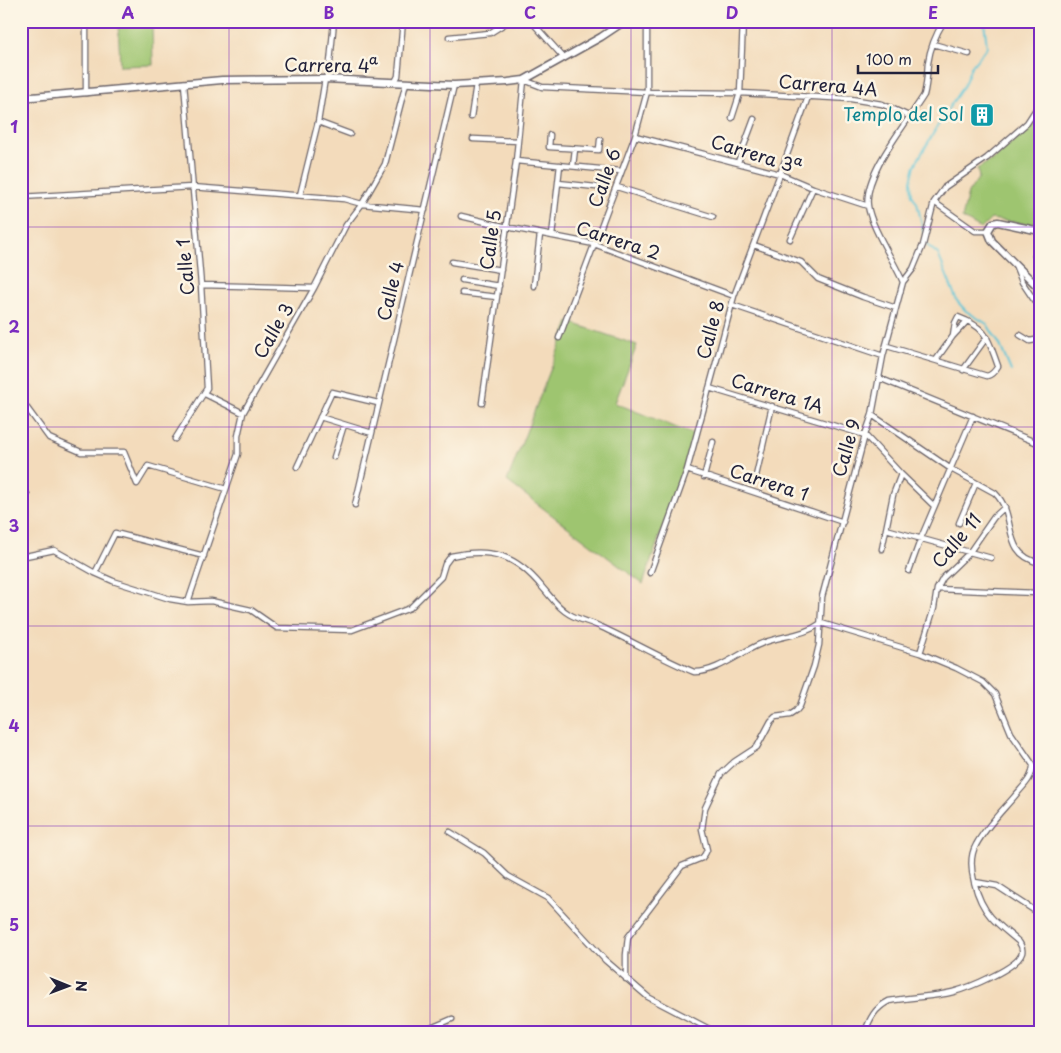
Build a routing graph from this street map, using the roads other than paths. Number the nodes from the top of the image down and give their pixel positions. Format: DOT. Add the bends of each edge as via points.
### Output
graph roads {
  1 [pos="86,21"];
  2 [pos="334,21"];
  3 [pos="403,21"];
  4 [pos="496,21"];
  5 [pos="508,21"];
  6 [pos="531,21"];
  7 [pos="625,21"];
  8 [pos="647,21"];
  9 [pos="743,21"];
  10 [pos="944,21"];
  11 [pos="499,27"];
  12 [pos="449,37"];
  13 [pos="933,44"];
  14 [pos="969,54"];
  15 [pos="564,58"];
  16 [pos="325,79"];
  17 [pos="524,80"];
  18 [pos="395,82"];
  19 [pos="184,83"];
  20 [pos="406,83"];
  21 [pos="476,84"];
  22 [pos="454,85"];
  23 [pos="647,92"];
  24 [pos="86,93"];
  25 [pos="740,93"];
  26 [pos="808,97"];
  27 [pos="21,98"];
  28 [pos="1040,103"];
  29 [pos="471,117"];
  30 [pos="911,117"];
  31 [pos="732,118"];
  32 [pos="754,119"];
  33 [pos="318,122"];
  34 [pos="350,134"];
  35 [pos="550,135"];
  36 [pos="635,136"];
  37 [pos="472,139"];
  38 [pos="600,140"];
  39 [pos="518,141"];
  40 [pos="574,149"];
  41 [pos="516,161"];
  42 [pos="738,162"];
  43 [pos="560,165"];
  44 [pos="573,166"];
  45 [pos="621,171"];
  46 [pos="780,174"];
  47 [pos="558,183"];
  48 [pos="596,187"];
  49 [pos="617,187"];
  50 [pos="192,188"];
  51 [pos="813,188"];
  52 [pos="300,195"];
  53 [pos="21,197"];
  54 [pos="934,202"];
  55 [pos="362,204"];
  56 [pos="868,206"];
  57 [pos="426,210"];
  58 [pos="461,216"];
  59 [pos="713,217"];
  60 [pos="507,227"];
  61 [pos="988,231"];
  62 [pos="1040,231"];
  63 [pos="540,234"];
  64 [pos="552,236"];
  65 [pos="790,239"];
  66 [pos="594,244"];
  67 [pos="754,245"];
  68 [pos="1040,248"];
  69 [pos="1040,259"];
  70 [pos="452,262"];
  71 [pos="1016,266"];
  72 [pos="501,270"];
  73 [pos="462,280"];
  74 [pos="903,282"];
  75 [pos="201,285"];
  76 [pos="499,286"];
  77 [pos="534,286"];
  78 [pos="314,288"];
  79 [pos="1040,289"];
  80 [pos="462,293"];
  81 [pos="734,296"];
  82 [pos="497,297"];
  83 [pos="732,305"];
  84 [pos="896,308"];
  85 [pos="1040,309"];
  86 [pos="968,321"];
  87 [pos="1020,335"];
  88 [pos="953,336"];
  89 [pos="987,337"];
  90 [pos="559,338"];
  91 [pos="1040,339"];
  92 [pos="887,346"];
  93 [pos="884,356"];
  94 [pos="936,360"];
  95 [pos="963,370"];
  96 [pos="879,378"];
  97 [pos="709,388"];
  98 [pos="205,394"];
  99 [pos="482,403"];
  100 [pos="378,404"];
  101 [pos="21,405"];
  102 [pos="772,406"];
  103 [pos="243,413"];
  104 [pos="872,415"];
  105 [pos="974,416"];
  106 [pos="320,418"];
  107 [pos="344,425"];
  108 [pos="372,433"];
  109 [pos="865,435"];
  110 [pos="175,439"];
  111 [pos="713,442"];
  112 [pos="1040,444"];
  113 [pos="334,457"];
  114 [pos="297,467"];
  115 [pos="951,469"];
  116 [pos="687,470"];
  117 [pos="900,474"];
  118 [pos="756,476"];
  119 [pos="704,477"];
  120 [pos="976,483"];
  121 [pos="226,489"];
  122 [pos="21,492"];
  123 [pos="27,494"];
  124 [pos="355,505"];
  125 [pos="934,506"];
  126 [pos="1005,506"];
  127 [pos="843,522"];
  128 [pos="959,523"];
  129 [pos="886,529"];
  130 [pos="920,538"];
  131 [pos="882,549"];
  132 [pos="969,553"];
  133 [pos="204,556"];
  134 [pos="21,557"];
  135 [pos="991,558"];
  136 [pos="1040,564"];
  137 [pos="909,571"];
  138 [pos="650,573"];
  139 [pos="95,574"];
  140 [pos="937,588"];
  141 [pos="1038,593"];
  142 [pos="188,602"];
  143 [pos="821,622"];
  144 [pos="920,654"];
  145 [pos="450,832"];
  146 [pos="975,882"];
  147 [pos="1040,914"];
  148 [pos="626,979"];
  149 [pos="452,1019"];
  150 [pos="400,1032"];
  151 [pos="715,1032"];
  152 [pos="865,1032"];
  1 -- 24 [label="street"];
  2 -- 16 [label="street" via="329,73"];
  3 -- 18 [label="street"];
  4 -- 11 [label="street"];
  5 -- 11 [label="street"];
  6 -- 15 [label="street"];
  7 -- 15 [label="street, Carrera 4ª"];
  8 -- 23 [label="street, Calle 6"];
  9 -- 25 [label="street"];
  10 -- 13 [label="street"];
  11 -- 12 [label="street" via="490,33"];
  13 -- 14 [label="street"];
  13 -- 30 [label="street" via="928,62 928,84"];
  15 -- 17 [label="street, Carrera 4ª"];
  16 -- 18 [label="street, Carrera 4ª"];
  16 -- 19 [label="street, Carrera 4ª"];
  16 -- 33 [label="street"];
  17 -- 21 [label="street, Carrera 4ª"];
  17 -- 23 [label="street, Carrera 4A" via="542,87"];
  17 -- 39 [label="street, Calle 5"];
  18 -- 20 [label="street, Carrera 4ª"];
  19 -- 24 [label="street, Carrera 4ª"];
  19 -- 50 [label="street, Calle 1"];
  20 -- 22 [label="street, Carrera 4ª"];
  20 -- 55 [label="street, Calle 3" via="385,164"];
  21 -- 22 [label="street, Carrera 4ª"];
  21 -- 29 [label="street"];
  22 -- 57 [label="street, Calle 4"];
  23 -- 25 [label="street, Carrera 4A"];
  23 -- 36 [label="street, Calle 6"];
  24 -- 27 [label="street, Carrera 4ª"];
  25 -- 26 [label="street, Carrera 4A"];
  25 -- 31 [label="street"];
  26 -- 30 [label="street, Carrera 4A" via="882,104"];
  26 -- 46 [label="street, Calle 8"];
  28 -- 54 [label="street" via="1027,123 987,158 945,187"];
  30 -- 56 [label="street" via="877,166 868,190"];
  32 -- 42 [label="street"];
  33 -- 34 [label="street"];
  33 -- 52 [label="street"];
  35 -- 40 [label="street" via="549,147"];
  36 -- 42 [label="street, Carrera 3ª"];
  36 -- 45 [label="street, Calle 6"];
  37 -- 39 [label="street"];
  38 -- 40 [label="street" via="599,150"];
  39 -- 41 [label="street, Calle 5"];
  40 -- 44 [label="street"];
  41 -- 43 [label="street"];
  41 -- 60 [label="street, Calle 5"];
  42 -- 46 [label="street, Carrera 3ª"];
  43 -- 44 [label="street"];
  43 -- 47 [label="street"];
  44 -- 45 [label="street"];
  45 -- 49 [label="street, Calle 6"];
  46 -- 51 [label="street, Carrera 3ª"];
  46 -- 67 [label="street, Calle 8"];
  47 -- 48 [label="street"];
  47 -- 64 [label="street"];
  49 -- 59 [label="street"];
  49 -- 66 [label="street, Calle 6"];
  50 -- 52 [label="street"];
  50 -- 53 [label="street"];
  50 -- 75 [label="street, Calle 1"];
  51 -- 56 [label="street, Carrera 3ª"];
  51 -- 65 [label="street"];
  52 -- 55 [label="street"];
  54 -- 61 [label="street" via="975,231"];
  54 -- 74 [label="street, Calle 9" via="926,238 913,269"];
  55 -- 57 [label="street"];
  55 -- 78 [label="street, Calle 3" via="346,225"];
  56 -- 74 [label="street"];
  57 -- 100 [label="street, Calle 4"];
  58 -- 60 [label="street, Carrera 2"];
  60 -- 63 [label="street, Carrera 2"];
  60 -- 72 [label="street, Calle 5"];
  61 -- 62 [label="street" via="993,223 998,222"];
  61 -- 71 [label="street" via="992,241"];
  63 -- 64 [label="street, Carrera 2"];
  63 -- 77 [label="street"];
  64 -- 66 [label="street, Carrera 2"];
  66 -- 81 [label="street, Carrera 2"];
  66 -- 90 [label="street, Calle 6"];
  67 -- 81 [label="street, Calle 8"];
  67 -- 84 [label="street" via="801,262 818,278"];
  68 -- 69 [label="street" via="1035,256"];
  70 -- 72 [label="street"];
  71 -- 79 [label="street"];
  71 -- 85 [label="street" via="1022,282"];
  72 -- 76 [label="street, Calle 5"];
  73 -- 76 [label="street"];
  74 -- 84 [label="street, Calle 9"];
  75 -- 78 [label="street"];
  75 -- 98 [label="street, Calle 1"];
  76 -- 82 [label="street, Calle 5"];
  78 -- 103 [label="street, Calle 3"];
  80 -- 82 [label="street"];
  81 -- 83 [label="street, Calle 8"];
  82 -- 99 [label="street, Calle 5"];
  83 -- 93 [label="street"];
  83 -- 97 [label="street, Calle 8"];
  84 -- 92 [label="street, Calle 9"];
  86 -- 88 [label="street"];
  86 -- 88 [label="street" via="956,318"];
  86 -- 89 [label="street" via="978,326"];
  87 -- 91 [label="street" via="1030,341"];
  88 -- 94 [label="street"];
  89 -- 95 [label="street"];
  89 -- 95 [label="street" via="998,366 996,370 987,376"];
  92 -- 93 [label="street, Calle 9"];
  92 -- 94 [label="street"];
  93 -- 96 [label="street, Calle 9"];
  94 -- 95 [label="street"];
  96 -- 104 [label="street, Calle 9"];
  96 -- 105 [label="street"];
  97 -- 102 [label="street, Carrera 1A"];
  97 -- 116 [label="street, Calle 8"];
  98 -- 103 [label="street"];
  98 -- 110 [label="street"];
  100 -- 106 [label="street" via="332,392"];
  100 -- 108 [label="street, Calle 4"];
  101 -- 121 [label="street" via="27,408 49,438 81,452 124,452 137,484 148,466"];
  102 -- 109 [label="street, Carrera 1A"];
  102 -- 118 [label="street"];
  103 -- 121 [label="street, Calle 3" via="238,454"];
  104 -- 109 [label="street, Calle 9"];
  104 -- 115 [label="street"];
  105 -- 112 [label="street"];
  105 -- 115 [label="street"];
  106 -- 107 [label="street"];
  106 -- 114 [label="street"];
  107 -- 108 [label="street"];
  107 -- 113 [label="street"];
  108 -- 124 [label="street, Calle 4"];
  109 -- 117 [label="street"];
  109 -- 127 [label="street, Calle 9"];
  111 -- 119 [label="street"];
  115 -- 120 [label="street"];
  115 -- 125 [label="street"];
  116 -- 119 [label="street, Carrera 1"];
  116 -- 138 [label="street, Calle 8"];
  117 -- 125 [label="street"];
  117 -- 129 [label="street"];
  119 -- 127 [label="street, Carrera 1"];
  120 -- 126 [label="street" via="995,493"];
  120 -- 128 [label="street"];
  121 -- 133 [label="street, Calle 3"];
  122 -- 123 [label="street"];
  125 -- 130 [label="street"];
  126 -- 132 [label="street, Calle 11"];
  126 -- 136 [label="street" via="1016,547 1029,561"];
  127 -- 143 [label="street, Calle 9" via="822,597"];
  129 -- 130 [label="street"];
  129 -- 131 [label="street"];
  130 -- 132 [label="street"];
  130 -- 137 [label="street"];
  132 -- 135 [label="street"];
  132 -- 140 [label="street, Calle 11"];
  133 -- 139 [label="street" via="115,533"];
  133 -- 142 [label="street, Calle 3"];
  134 -- 139 [label="street" via="54,550"];
  139 -- 142 [label="street"];
  140 -- 141 [label="street"];
  140 -- 144 [label="street, Calle 11"];
  142 -- 143 [label="street" via="211,601 252,610 277,628 352,630 410,608 442,578 445,564 451,556 496,554 513,559 530,572 560,608 570,615 600,626 694,672 702,673 760,644 810,630"];
  143 -- 144 [label="street"];
  143 -- 148 [label="street, Calle 9" via="814,666 800,706 790,715 775,717 758,747 721,774 705,808 702,836 707,850 702,858 682,866 628,937"];
  144 -- 146 [label="street" via="983,682 994,694 1010,733 1033,765 1030,779 975,845 971,866"];
  145 -- 148 [label="street" via="484,853 508,876 548,898"];
  146 -- 147 [label="street" via="997,886"];
  146 -- 152 [label="street" via="991,916 1022,947 1018,960 1001,972 952,992 889,1001 874,1012"];
  148 -- 151 [label="street" via="655,1001"];
  149 -- 150 [label="street" via="424,1031"];
}
